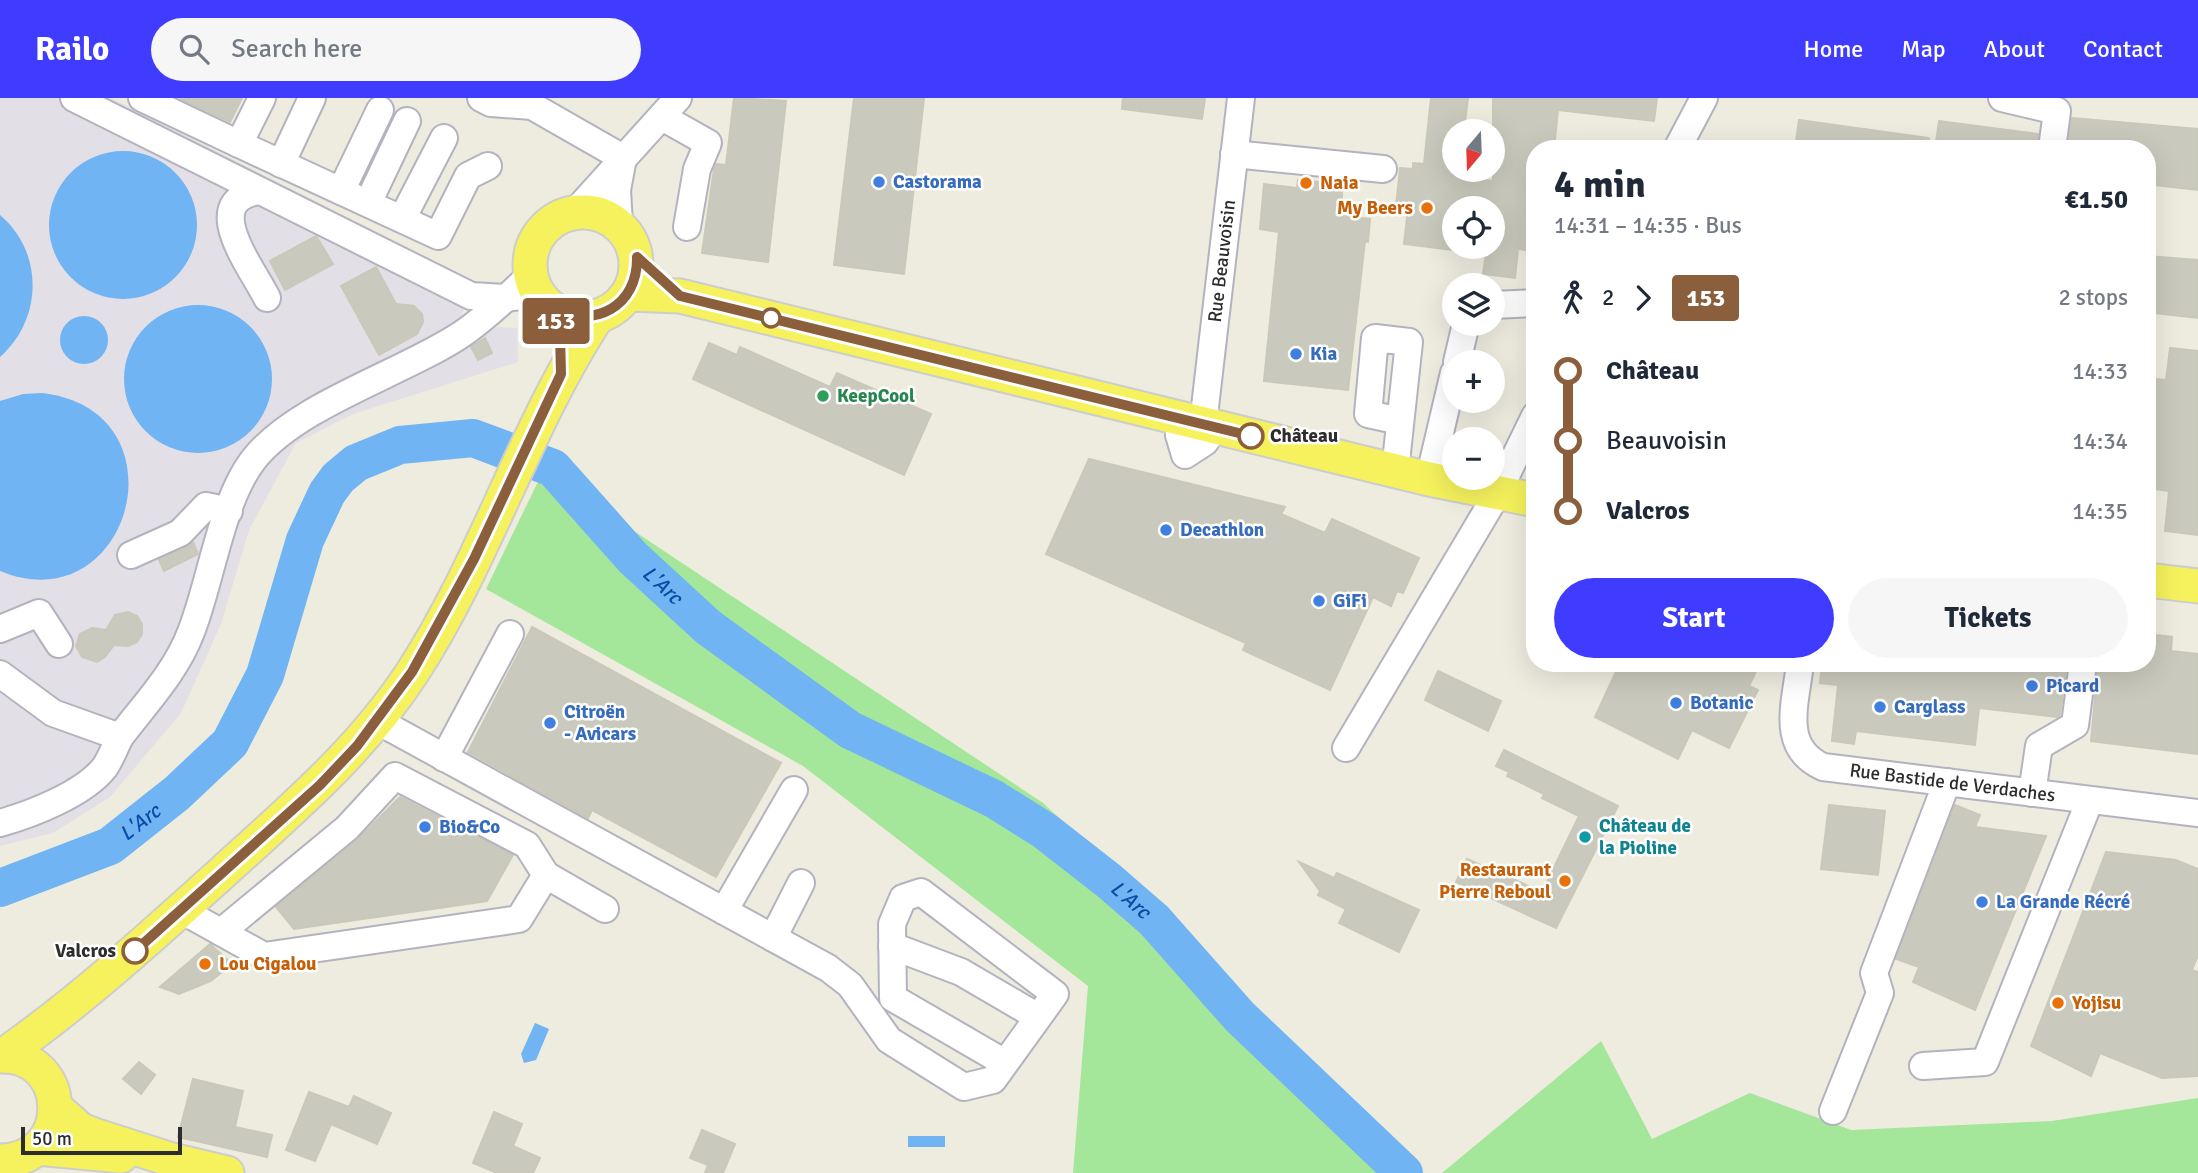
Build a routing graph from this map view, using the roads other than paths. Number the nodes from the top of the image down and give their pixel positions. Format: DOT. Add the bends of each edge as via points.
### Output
graph roads {
  1 [pos="74,98"];
  2 [pos="142,98"];
  3 [pos="262,98"];
  4 [pos="312,98"];
  5 [pos="481,98"];
  6 [pos="1241,98"];
  7 [pos="1704,98"];
  8 [pos="2002,98"];
  9 [pos="532,102"];
  10 [pos="670,108"];
  11 [pos="380,110"];
  12 [pos="407,121"];
  13 [pos="444,138"];
  14 [pos="1682,140"];
  15 [pos="2053,140"];
  16 [pos="239,144"];
  17 [pos="1234,154"];
  18 [pos="623,158"];
  19 [pos="281,164"];
  20 [pos="488,166"];
  21 [pos="1383,169"];
  22 [pos="260,191"];
  23 [pos="341,191"];
  24 [pos="368,203"];
  25 [pos="575,212"];
  26 [pos="402,219"];
  27 [pos="619,224"];
  28 [pos="687,227"];
  29 [pos="637,257"];
  30 [pos="541,293"];
  31 [pos="628,294"];
  32 [pos="680,296"];
  33 [pos="267,298"];
  34 [pos="505,298"];
  35 [pos="1526,303"];
  36 [pos="1505,304"];
  37 [pos="597,317"];
  38 [pos="559,379"];
  39 [pos="1445,413"];
  40 [pos="1400,421"];
  41 [pos="1199,423"];
  42 [pos="1526,434"];
  43 [pos="1395,471"];
  44 [pos="1429,479"];
  45 [pos="1497,494"];
  46 [pos="1526,499"];
  47 [pos="229,511"];
  48 [pos="131,555"];
  49 [pos="2156,581"];
  50 [pos="2198,586"];
  51 [pos="0,629"];
  52 [pos="510,634"];
  53 [pos="59,644"];
  54 [pos="1799,672"];
  55 [pos="2082,672"];
  56 [pos="0,674"];
  57 [pos="376,720"];
  58 [pos="120,737"];
  59 [pos="1346,748"];
  60 [pos="444,758"];
  61 [pos="1947,782"];
  62 [pos="794,790"];
  63 [pos="2032,793"];
  64 [pos="2090,800"];
  65 [pos="2198,813"];
  66 [pos="0,824"];
  67 [pos="547,875"];
  68 [pos="801,883"];
  69 [pos="605,909"];
  70 [pos="181,910"];
  71 [pos="724,911"];
  72 [pos="221,932"];
  73 [pos="773,938"];
  74 [pos="892,946"];
  75 [pos="66,1011"];
  76 [pos="1038,1017"];
  77 [pos="2,1055"];
  78 [pos="1005,1063"];
  79 [pos="1923,1066"];
  80 [pos="45,1076"];
  81 [pos="55,1107"];
  82 [pos="1833,1111"];
  83 [pos="15,1160"];
  84 [pos="172,1160"];
  85 [pos="227,1173"];
  1 -- 22 [label="street"];
  2 -- 16 [label="street"];
  3 -- 16 [label="street"];
  4 -- 19 [label="street"];
  5 -- 9 [label="street" via="491,103"];
  6 -- 17 [label="street, Rue Beauvoisin"];
  7 -- 14 [label="street"];
  8 -- 15 [label="street" via="2057,111"];
  9 -- 18 [label="street"];
  10 -- 18 [label="street"];
  10 -- 28 [label="street" via="708,143 697,169"];
  11 -- 23 [label="street"];
  12 -- 24 [label="street"];
  13 -- 26 [label="street"];
  16 -- 19 [label="street"];
  17 -- 21 [label="street"];
  17 -- 41 [label="street, Rue Beauvoisin"];
  18 -- 25 [label="street"];
  18 -- 27 [label="street" via="617,190"];
  19 -- 23 [label="street"];
  20 -- 26 [label="street" via="468,176 438,236"];
  22 -- 33 [label="street" via="238,197 228,218"];
  22 -- 34 [label="street" via="471,296"];
  23 -- 24 [label="street"];
  24 -- 26 [label="street"];
  25 -- 27 [label="main road" via="598,213"];
  25 -- 30 [label="main road" via="544,227 535,242 530,258"];
  27 -- 29 [label="main road" via="628,233"];
  29 -- 31 [label="main road"];
  29 -- 32 [label="main road"];
  30 -- 34 [label="street"];
  30 -- 37 [label="main road" via="567,316"];
  30 -- 38 [label="main road" via="560,335"];
  31 -- 32 [label="main road"];
  31 -- 37 [label="main road"];
  32 -- 41 [label="main road"];
  34 -- 47 [label="street" via="462,334 327,406 271,443 245,473"];
  35 -- 36 [label="street"];
  37 -- 38 [label="main road"];
  38 -- 57 [label="main road" via="488,530 412,672"];
  39 -- 44 [label="street"];
  40 -- 43 [label="street"];
  41 -- 43 [label="main road"];
  42 -- 45 [label="street"];
  43 -- 44 [label="main road"];
  44 -- 45 [label="main road"];
  45 -- 46 [label="main road"];
  45 -- 59 [label="street"];
  47 -- 48 [label="street" via="206,506 180,533"];
  47 -- 58 [label="street" via="186,645"];
  49 -- 50 [label="main road"];
  51 -- 53 [label="street" via="38,613"];
  52 -- 60 [label="street"];
  54 -- 61 [label="street, Rue Bastide de Verdaches" via="1793,734 1808,760 1823,767"];
  55 -- 63 [label="street" via="2075,725 2039,746"];
  56 -- 58 [label="street" via="53,713"];
  57 -- 60 [label="street"];
  57 -- 70 [label="main road" via="320,785"];
  58 -- 66 [label="street" via="109,761 94,777 48,806"];
  60 -- 71 [label="street"];
  61 -- 63 [label="street, Rue Bastide de Verdaches"];
  61 -- 82 [label="street" via="1874,973 1880,993"];
  62 -- 71 [label="street"];
  63 -- 64 [label="street, Rue Bastide de Verdaches"];
  64 -- 65 [label="street, Rue Bastide de Verdaches"];
  64 -- 79 [label="street" via="1985,1062"];
  67 -- 69 [label="street"];
  67 -- 72 [label="street" via="519,919 264,956"];
  67 -- 72 [label="street" via="527,845 395,776 347,828"];
  68 -- 73 [label="street"];
  70 -- 72 [label="street"];
  70 -- 75 [label="main road"];
  71 -- 73 [label="street"];
  73 -- 78 [label="street" via="850,985 889,1040 964,1087 993,1080"];
  74 -- 76 [label="street" via="961,972"];
  74 -- 76 [label="street" via="892,924 903,898 921,892 1055,994"];
  74 -- 78 [label="street" via="893,998"];
  75 -- 77 [label="main road"];
  75 -- 80 [label="main road"];
  76 -- 78 [label="street"];
  77 -- 80 [label="main road" via="34,1065"];
  80 -- 81 [label="main road"];
  81 -- 83 [label="main road" via="51,1130"];
  81 -- 84 [label="main road" via="81,1130"];
  83 -- 84 [label="main road"];
  84 -- 85 [label="main road"];
}
